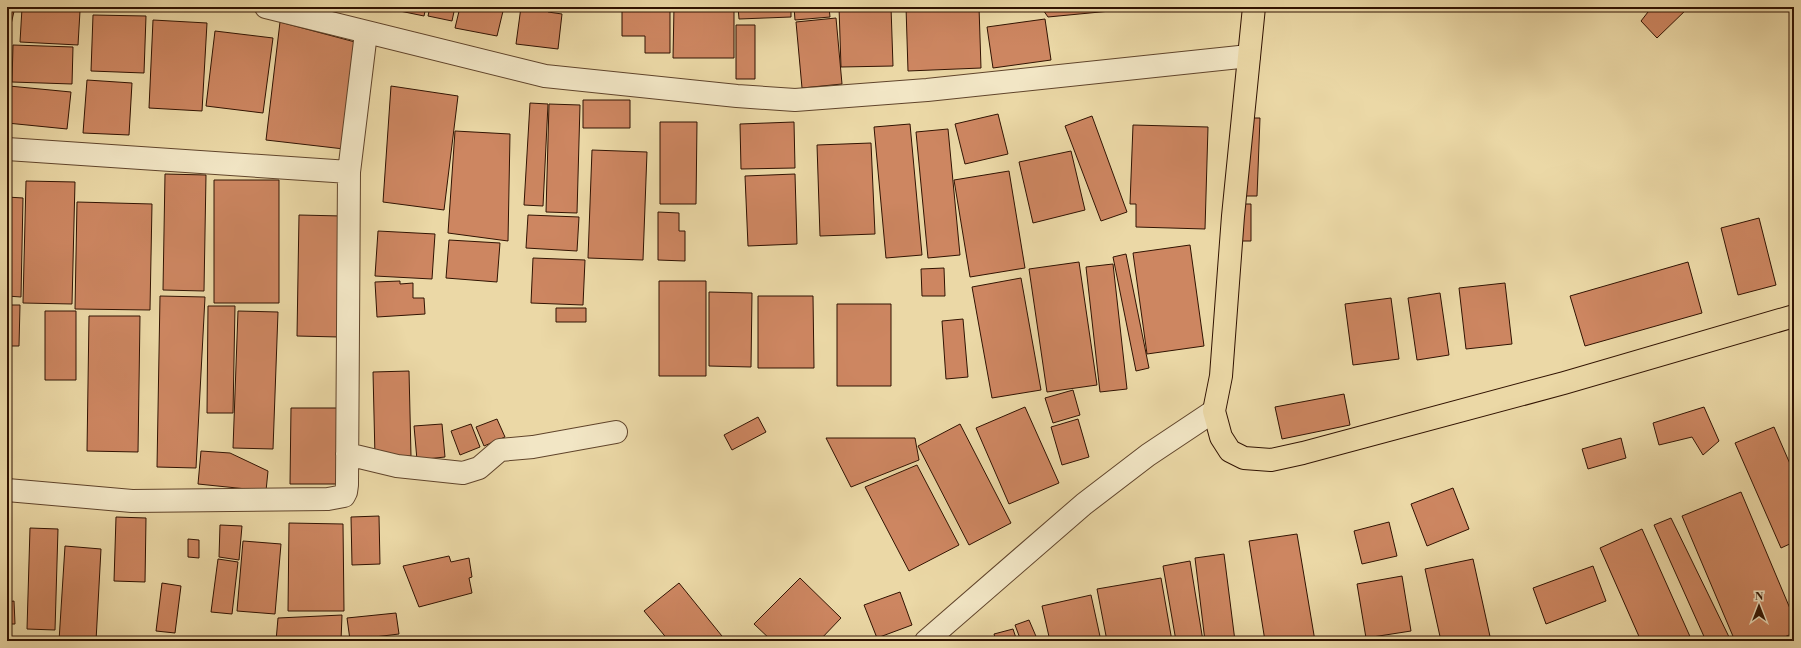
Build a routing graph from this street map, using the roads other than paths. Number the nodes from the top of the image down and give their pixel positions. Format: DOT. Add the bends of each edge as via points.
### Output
graph roads {
  1 [pos="266,7"];
  2 [pos="1254,7"];
  3 [pos="366,33"];
  4 [pos="1249,56"];
  5 [pos="7,149"];
  6 [pos="349,172"];
  7 [pos="1794,316"];
  8 [pos="1214,412"];
  9 [pos="616,432"];
  10 [pos="347,454"];
  11 [pos="7,490"];
  12 [pos="926,641"];
  1 -- 3 [label="street"];
  2 -- 4 [label="main road"];
  3 -- 4 [label="street" via="545,76 795,100 928,90"];
  3 -- 6 [label="street"];
  4 -- 8 [label="main road" via="1221,376"];
  5 -- 6 [label="street"];
  6 -- 10 [label="street"];
  7 -- 8 [label="main road" via="1564,383 1271,460 1244,458 1230,451 1221,437"];
  8 -- 12 [label="street" via="1148,455 1084,504"];
  9 -- 10 [label="street" via="533,447 500,450 479,468 463,473 397,466"];
  10 -- 11 [label="street" via="346,492 344,496 328,499 132,501"];
}
